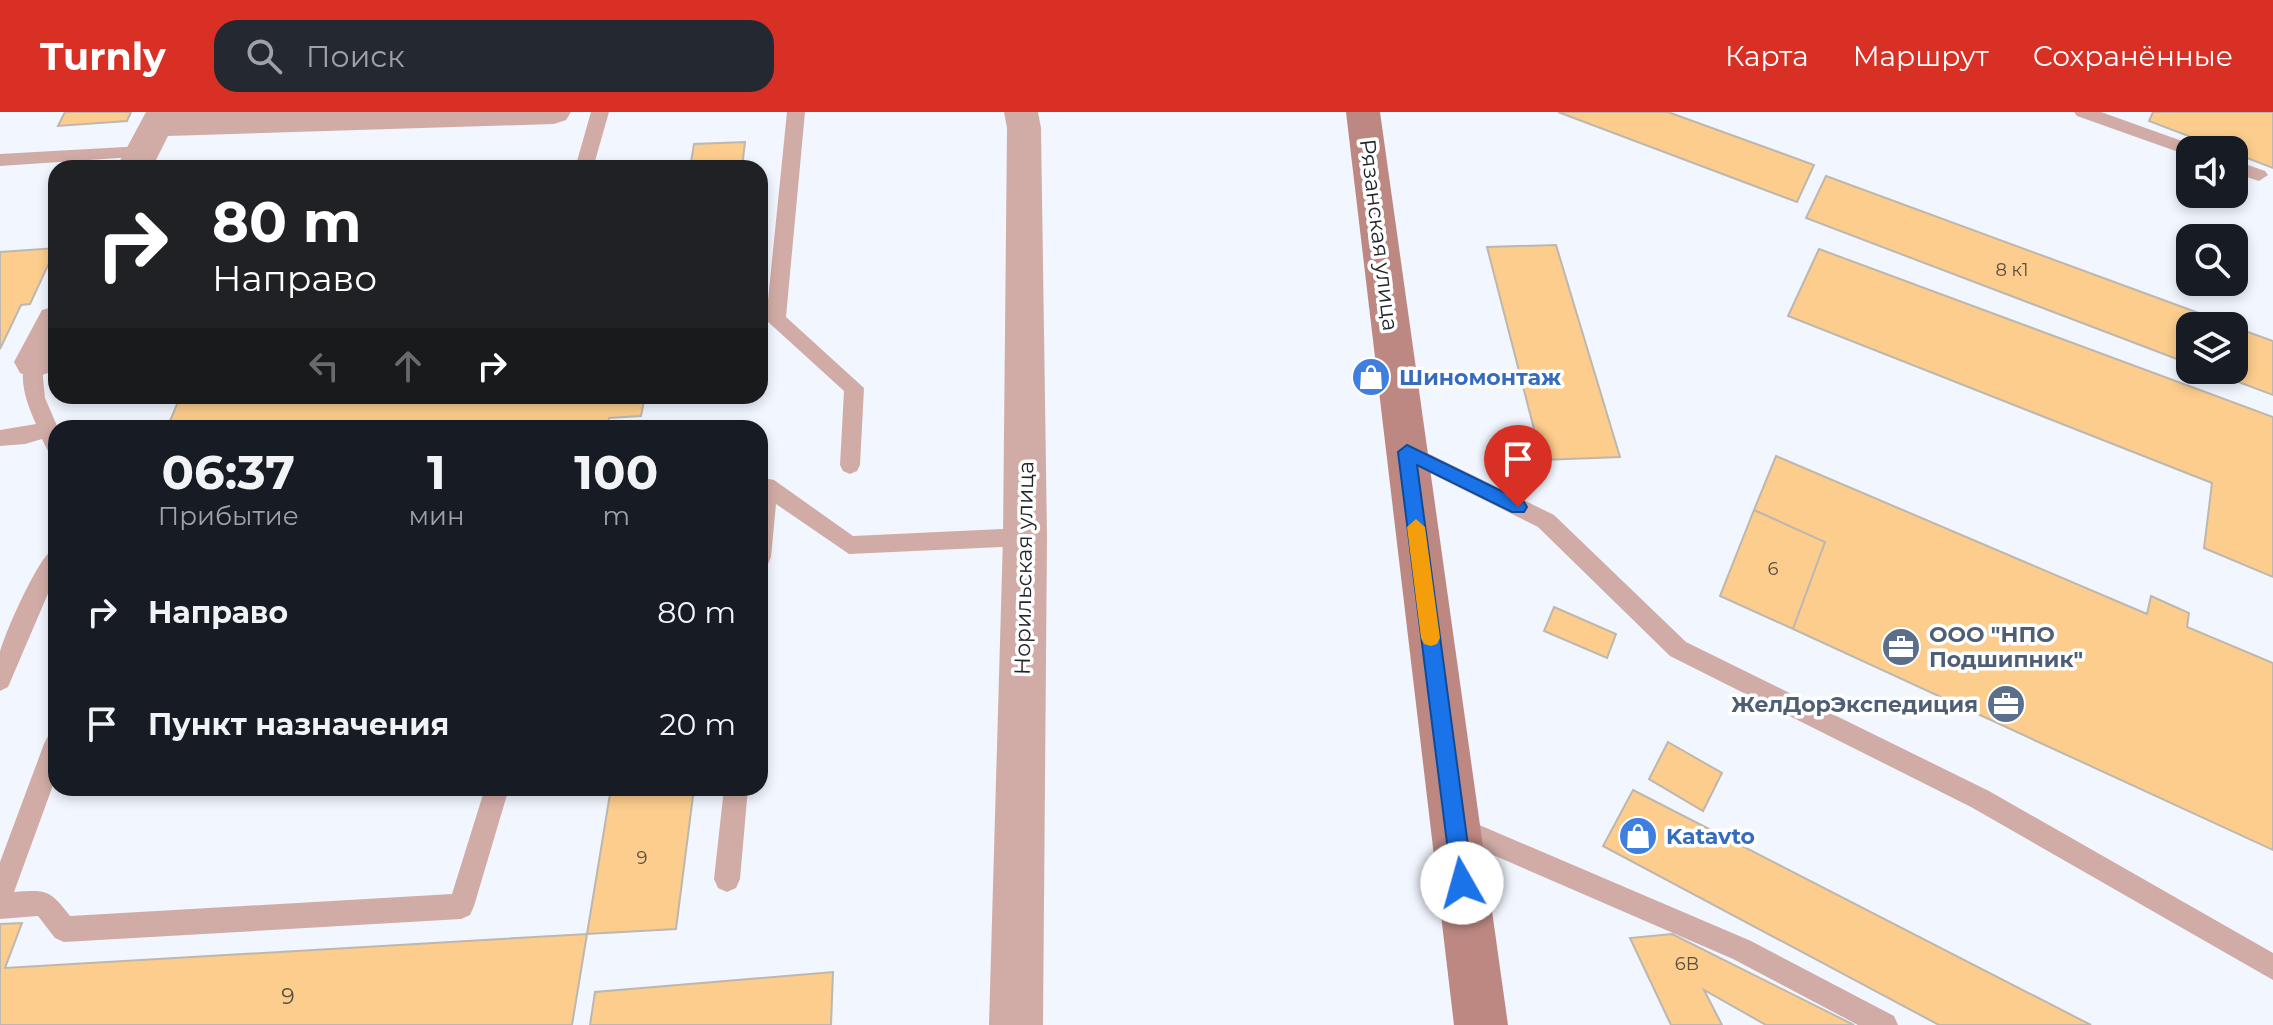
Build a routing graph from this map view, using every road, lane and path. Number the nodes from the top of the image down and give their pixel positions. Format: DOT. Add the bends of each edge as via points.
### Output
graph roads {
  1 [pos="554,112"];
  2 [pos="600,112"];
  3 [pos="796,112"];
  4 [pos="1021,112"];
  5 [pos="1363,112"];
  6 [pos="2083,112"];
  7 [pos="154,134"];
  8 [pos="2176,145"];
  9 [pos="0,160"];
  10 [pos="586,160"];
  11 [pos="2248,171"];
  12 [pos="2259,175"];
  13 [pos="48,336"];
  14 [pos="34,362"];
  15 [pos="48,430"];
  16 [pos="0,438"];
  17 [pos="48,438"];
  18 [pos="1407,452"];
  19 [pos="850,465"];
  20 [pos="768,489"];
  21 [pos="1025,537"];
  22 [pos="48,569"];
  23 [pos="0,680"];
  24 [pos="48,766"];
  25 [pos="495,796"];
  26 [pos="735,796"];
  27 [pos="1455,827"];
  28 [pos="727,879"];
  29 [pos="0,896"];
  30 [pos="0,906"];
  31 [pos="2273,967"];
  32 [pos="1016,1025"];
  33 [pos="1481,1025"];
  34 [pos="1885,1025"];
  1 -- 7 [label="street"];
  2 -- 10 [label="lane"];
  3 -- 19 [label="lane" via="776,320 854,388"];
  4 -- 21 [label="street, Норильская улица"];
  5 -- 18 [label="street, Рязанская улица"];
  6 -- 8 [label="lane"];
  7 -- 9 [label="lane"];
  11 -- 12 [label="lane"];
  13 -- 14 [label="street"];
  14 -- 15 [label="lane" via="35,398"];
  16 -- 17 [label="lane"];
  18 -- 27 [label="street, Рязанская улица"];
  18 -- 31 [label="lane" via="1546,521 1678,649 1980,799"];
  20 -- 21 [label="lane" via="849,545"];
  21 -- 32 [label="street, Норильская улица"];
  22 -- 23 [label="lane"];
  24 -- 29 [label="lane"];
  25 -- 30 [label="lane" via="461,906 64,929 44,903"];
  26 -- 28 [label="lane"];
  27 -- 33 [label="street, Рязанская улица"];
  27 -- 34 [label="lane" via="1742,950"];
}
